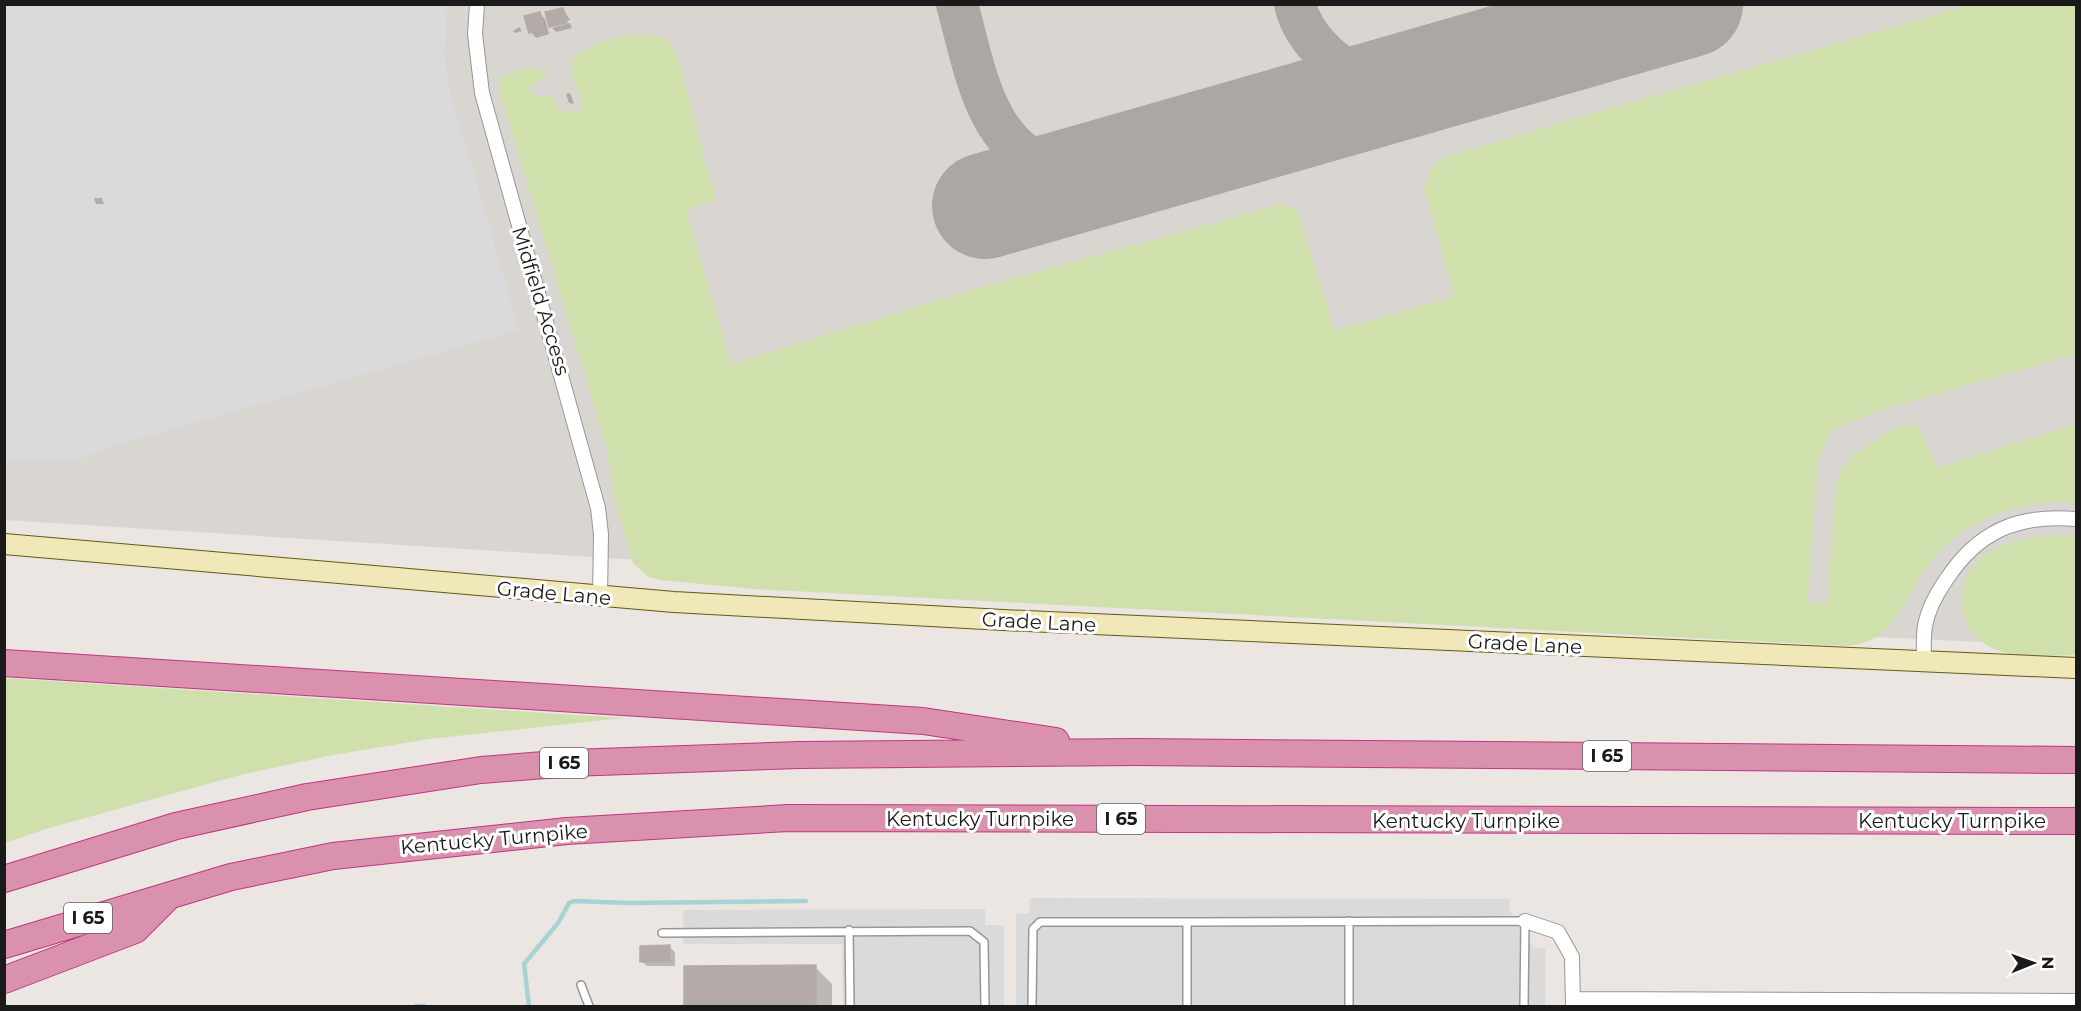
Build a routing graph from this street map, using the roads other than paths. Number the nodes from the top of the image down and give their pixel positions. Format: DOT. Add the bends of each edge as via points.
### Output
graph roads {
  1 [pos="477,4"];
  2 [pos="2076,519"];
  3 [pos="4,544"];
  4 [pos="600,597"];
  5 [pos="4,663"];
  6 [pos="1924,663"];
  7 [pos="2076,668"];
  8 [pos="1137,752"];
  9 [pos="2076,760"];
  10 [pos="2076,821"];
  11 [pos="4,879"];
  12 [pos="171,893"];
  13 [pos="1349,921"];
  14 [pos="1525,921"];
  15 [pos="1187,922"];
  16 [pos="849,930"];
  17 [pos="662,933"];
  18 [pos="4,945"];
  19 [pos="4,980"];
  20 [pos="582,985"];
  21 [pos="2076,1001"];
  22 [pos="1573,1003"];
  23 [pos="589,1006"];
  24 [pos="850,1006"];
  25 [pos="985,1006"];
  26 [pos="1032,1006"];
  27 [pos="1187,1006"];
  28 [pos="1349,1006"];
  29 [pos="1524,1006"];
  1 -- 4 [label="street, Midfield Access" via="475,34 482,93 598,508"];
  2 -- 6 [label="street" via="2038,519 2013,524 1989,534 1969,550 1935,596 1925,626"];
  3 -- 4 [label="main road, Grade Lane"];
  4 -- 6 [label="main road, Grade Lane"];
  5 -- 8 [label="highway" via="923,722"];
  6 -- 7 [label="main road, Grade Lane"];
  8 -- 9 [label="highway, I 65"];
  8 -- 11 [label="highway, I 65" via="682,758 482,770 308,797 176,826"];
  10 -- 12 [label="highway, Kentucky Turnpike / I 65" via="788,818 567,831 383,849 284,866"];
  12 -- 18 [label="highway, Kentucky Turnpike / I 65"];
  12 -- 19 [label="highway" via="135,930"];
  13 -- 14 [label="lane"];
  13 -- 15 [label="lane"];
  13 -- 28 [label="lane"];
  14 -- 22 [label="street" via="1558,932 1572,957"];
  14 -- 29 [label="lane"];
  15 -- 26 [label="lane" via="1040,922 1033,929"];
  15 -- 27 [label="lane"];
  16 -- 17 [label="lane"];
  16 -- 24 [label="lane"];
  16 -- 25 [label="lane" via="960,929 979,936 984,942"];
  20 -- 23 [label="lane"];
  21 -- 22 [label="street"];
}
